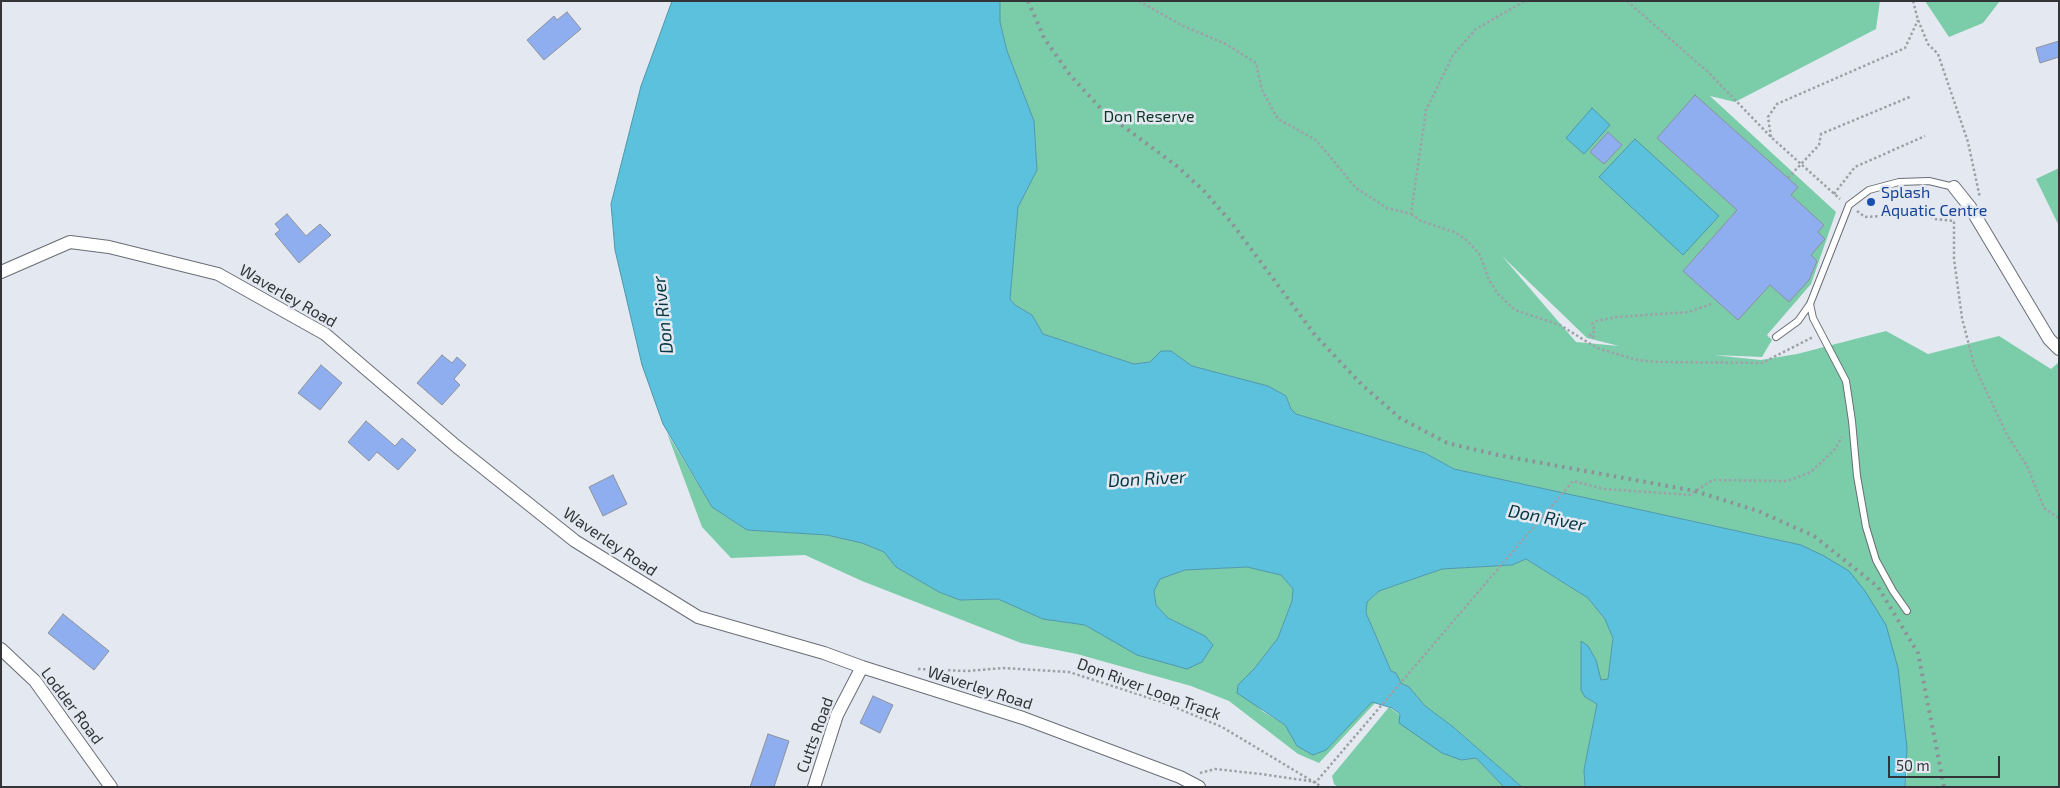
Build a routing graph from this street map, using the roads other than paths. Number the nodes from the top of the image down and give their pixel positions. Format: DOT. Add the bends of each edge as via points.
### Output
graph roads {
  1 [pos="1954,187"];
  2 [pos="1,272"];
  3 [pos="1810,304"];
  4 [pos="1776,337"];
  5 [pos="2059,349"];
  6 [pos="1908,611"];
  7 [pos="1,649"];
  8 [pos="862,667"];
  9 [pos="111,787"];
  10 [pos="814,787"];
  11 [pos="1198,787"];
  1 -- 3 [label="lane" via="1930,181 1899,182 1869,190 1849,205"];
  1 -- 5 [label="street" via="2049,339"];
  2 -- 8 [label="street, Waverley Road" via="70,242 109,246 218,274 325,334 575,542 698,617"];
  3 -- 4 [label="lane" via="1798,321"];
  3 -- 6 [label="lane" via="1820,333 1846,381 1857,476 1876,560"];
  7 -- 9 [label="street, Lodder Road" via="35,681"];
  8 -- 10 [label="street, Cutts Road" via="837,715"];
  8 -- 11 [label="street, Waverley Road" via="1023,718 1180,777"];
}
